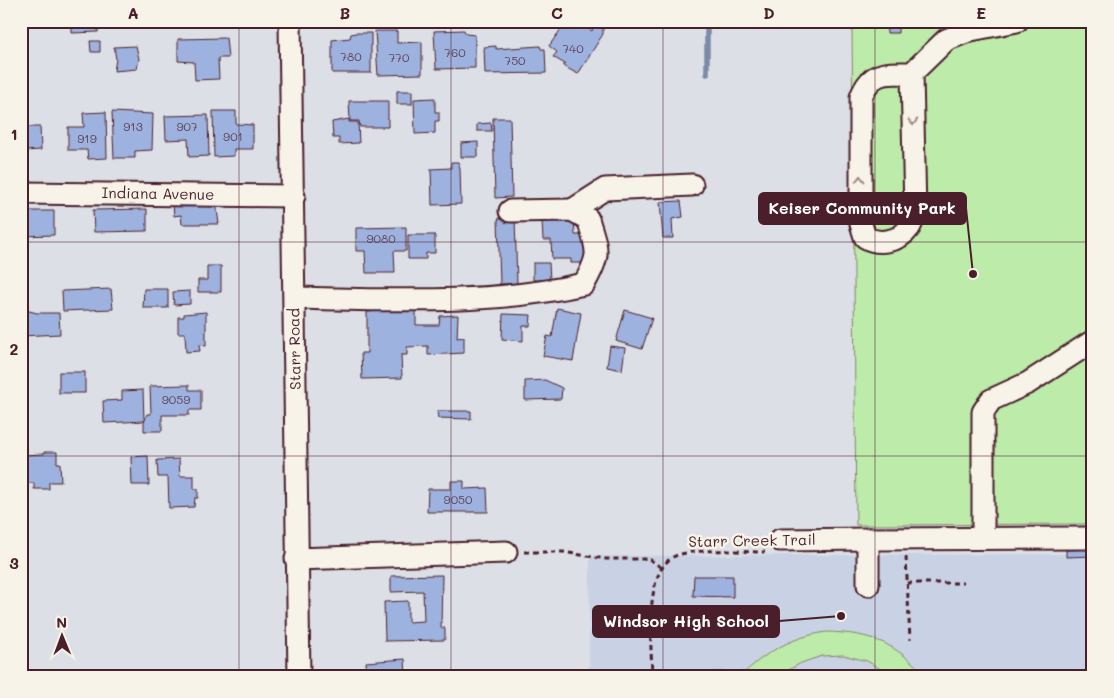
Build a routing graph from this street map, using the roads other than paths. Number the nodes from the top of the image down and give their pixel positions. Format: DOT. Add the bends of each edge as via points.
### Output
graph roads {
  1 [pos="290,21"];
  2 [pos="1017,21"];
  3 [pos="912,73"];
  4 [pos="692,184"];
  5 [pos="21,193"];
  6 [pos="294,196"];
  7 [pos="572,210"];
  8 [pos="510,211"];
  9 [pos="295,298"];
  10 [pos="1093,341"];
  11 [pos="983,538"];
  12 [pos="1093,538"];
  13 [pos="868,539"];
  14 [pos="776,546"];
  15 [pos="506,552"];
  16 [pos="296,559"];
  17 [pos="868,585"];
  18 [pos="299,677"];
  1 -- 6 [label="street, Starr Road"];
  2 -- 3 [label="street" via="971,30 946,40"];
  3 -- 3 [label="street, one-way" via="915,212 909,228 902,235 882,242 872,241 865,237 861,224 861,97 867,84 883,73"];
  4 -- 7 [label="street" via="605,189"];
  5 -- 6 [label="street, Indiana Avenue"];
  6 -- 9 [label="street, Starr Road"];
  7 -- 8 [label="street"];
  7 -- 9 [label="street" via="588,219 595,244 597,261 584,284 544,293 480,298"];
  9 -- 16 [label="street, Starr Road"];
  10 -- 11 [label="street" via="1028,383 991,400 983,412"];
  11 -- 12 [label="street"];
  11 -- 13 [label="street"];
  13 -- 14 [label="street"];
  13 -- 17 [label="street"];
  15 -- 16 [label="street"];
  16 -- 18 [label="street, Starr Road"];
}
